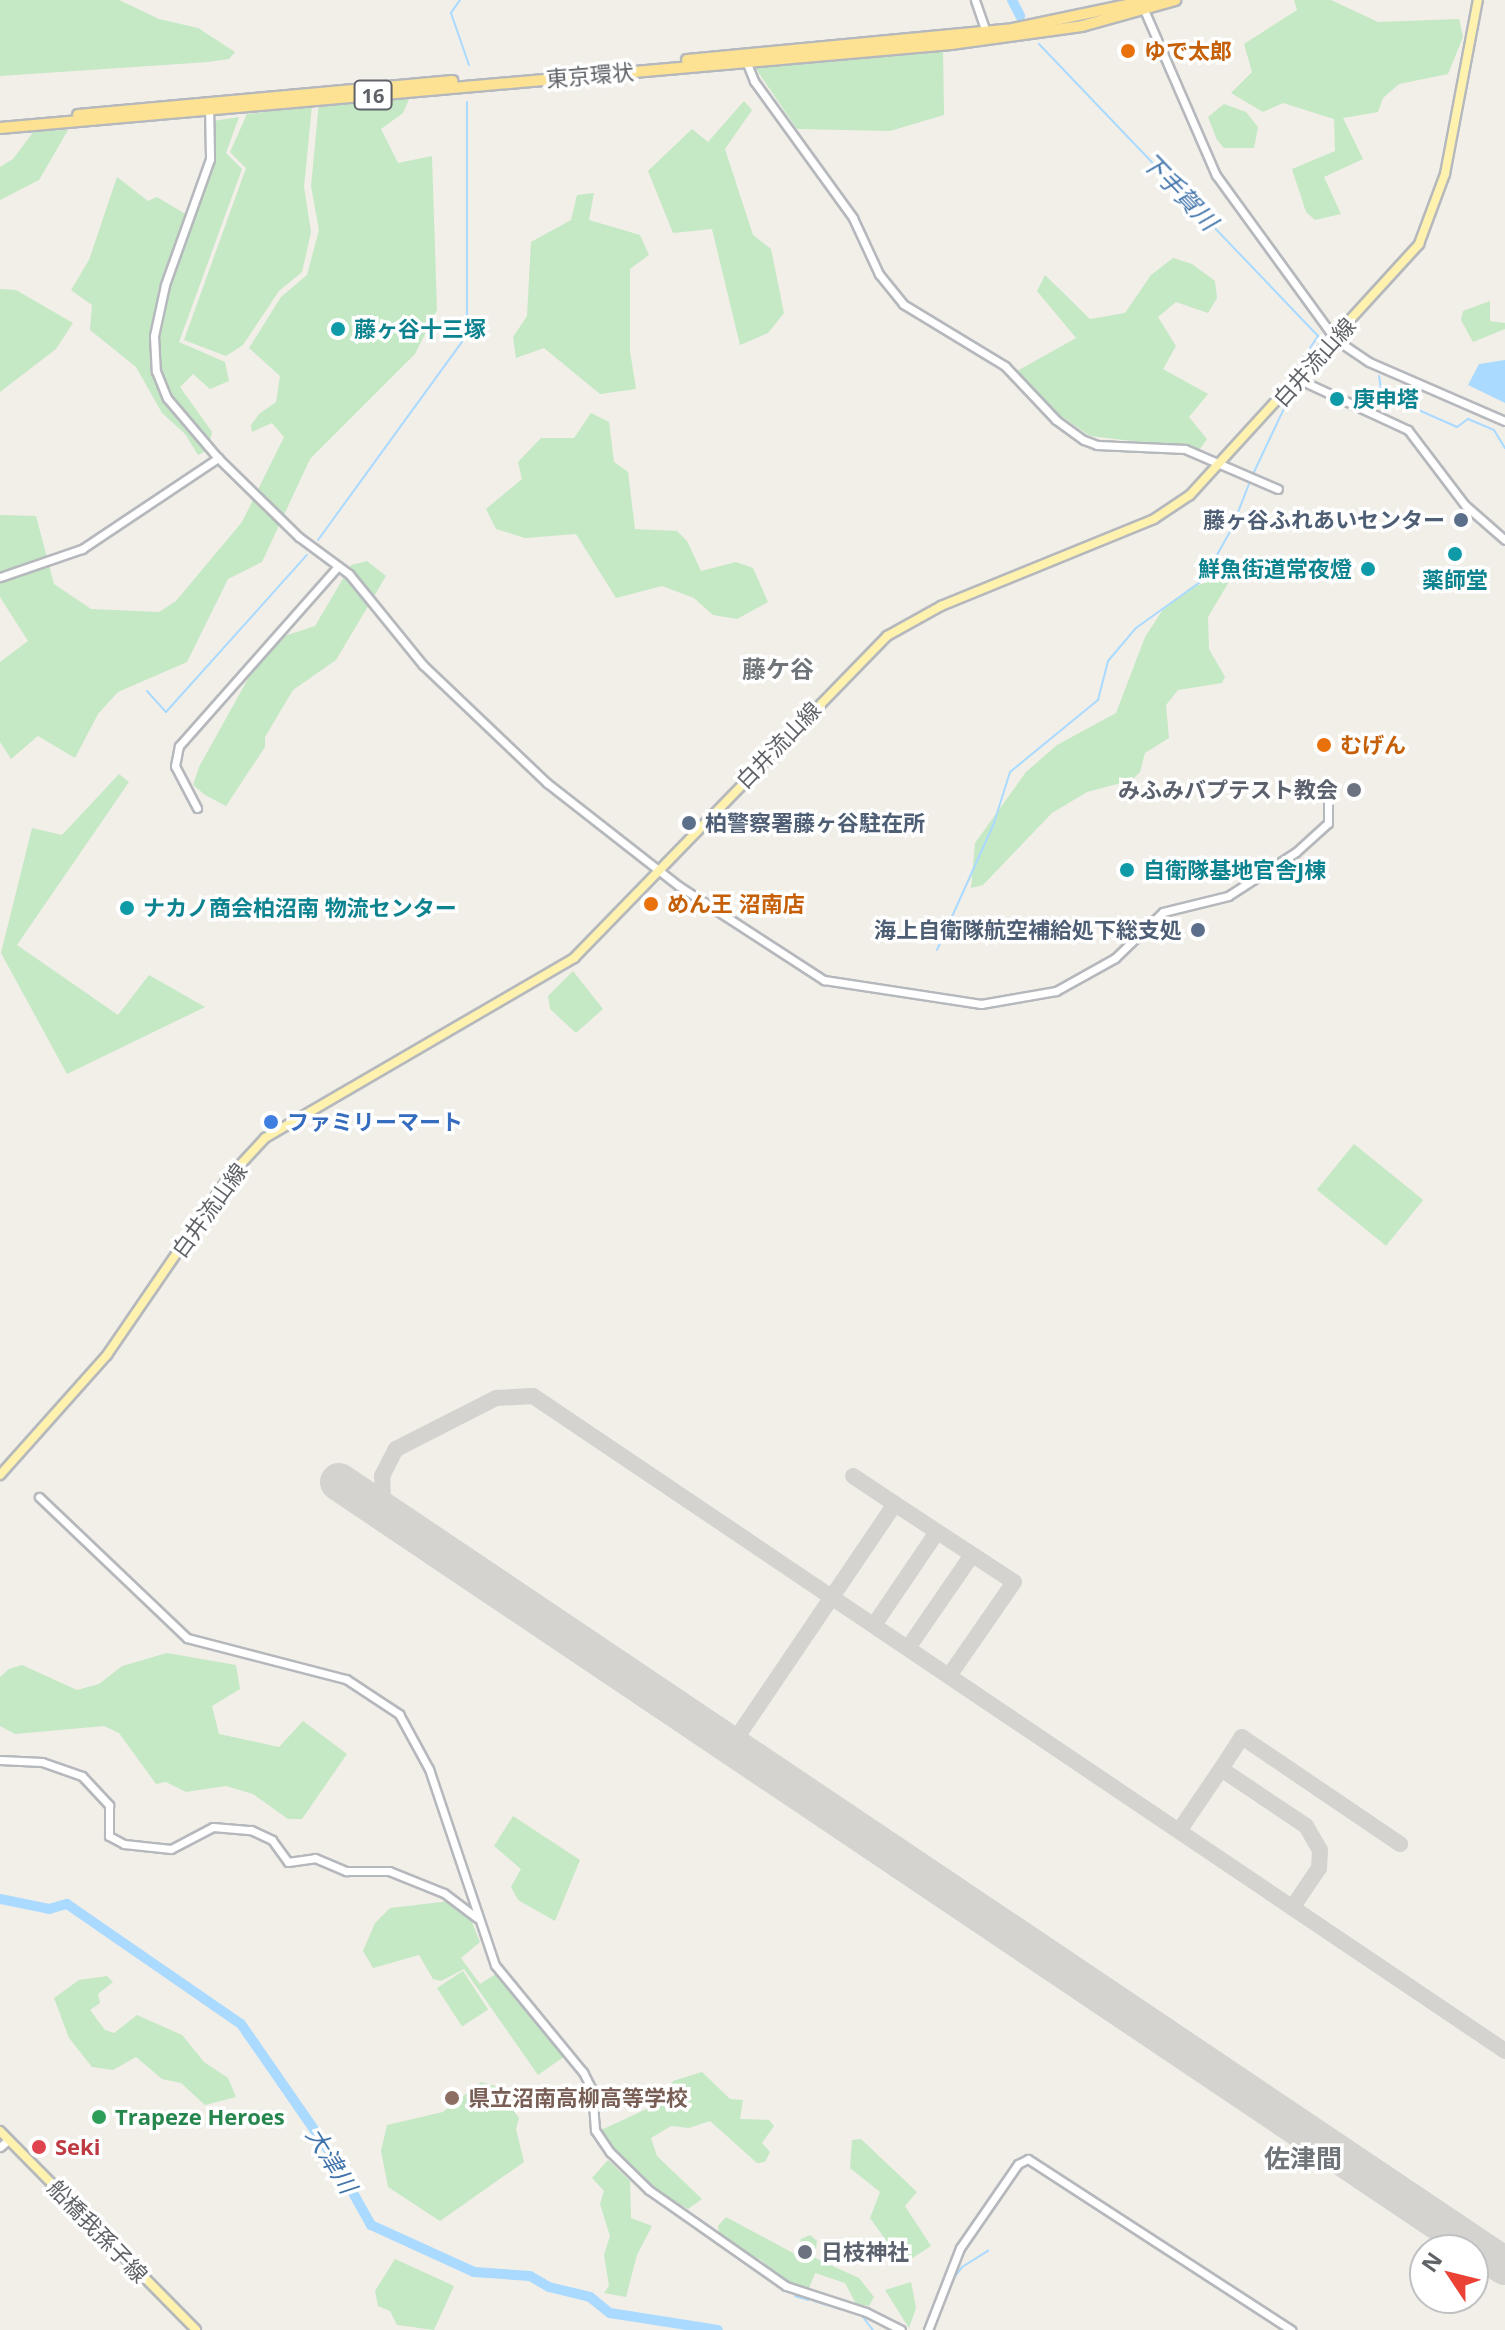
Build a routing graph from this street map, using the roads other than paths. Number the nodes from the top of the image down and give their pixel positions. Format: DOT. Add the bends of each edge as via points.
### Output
graph roads {
  1 [pos="975,0"];
  2 [pos="1175,0"];
  3 [pos="1478,0"];
  4 [pos="1144,3"];
  5 [pos="987,36"];
  6 [pos="746,58"];
  7 [pos="210,106"];
  8 [pos="81,118"];
  9 [pos="0,122"];
  10 [pos="0,128"];
  11 [pos="1335,339"];
  12 [pos="1298,379"];
  13 [pos="1505,421"];
  14 [pos="218,458"];
  15 [pos="1220,463"];
  16 [pos="1278,489"];
  17 [pos="1505,540"];
  18 [pos="338,566"];
  19 [pos="0,577"];
  20 [pos="1328,791"];
  21 [pos="197,808"];
  22 [pos="660,868"];
  23 [pos="0,1475"];
  24 [pos="39,1497"];
  25 [pos="0,1760"];
  26 [pos="479,1920"];
  27 [pos="0,2131"];
  28 [pos="8,2140"];
  29 [pos="0,2147"];
  30 [pos="196,2330"];
  31 [pos="901,2330"];
  32 [pos="928,2330"];
  33 [pos="1291,2330"];
  1 -- 5 [label="street"];
  2 -- 4 [label="highway, 東京環状 / 16"];
  3 -- 11 [label="main road, 白井流山線" via="1445,174 1430,221 1408,260"];
  4 -- 5 [label="highway, 東京環状 / 16"];
  4 -- 11 [label="street" via="1216,175"];
  5 -- 6 [label="highway, 東京環状 / 16"];
  6 -- 7 [label="highway, 東京環状 / 16"];
  6 -- 15 [label="street" via="754,81 853,218 879,274 903,304 1005,366 1056,420 1084,440 1185,449"];
  7 -- 8 [label="highway, 東京環状 / 16"];
  7 -- 14 [label="street" via="210,159 165,285 153,348 167,398"];
  8 -- 9 [label="highway, 東京環状 / 16"];
  8 -- 10 [label="highway, 東京環状 / 16"];
  11 -- 12 [label="main road, 白井流山線"];
  11 -- 13 [label="street" via="1369,362"];
  12 -- 15 [label="main road, 白井流山線"];
  12 -- 17 [label="street" via="1408,430 1465,505"];
  14 -- 18 [label="street" via="292,530"];
  14 -- 19 [label="street" via="82,549"];
  15 -- 16 [label="street"];
  15 -- 22 [label="main road, 白井流山線" via="1190,495 1154,519 941,606 887,636"];
  18 -- 21 [label="street" via="179,746 175,766"];
  18 -- 22 [label="street" via="423,665 518,758"];
  20 -- 22 [label="street" via="1325,826 1234,893 1173,906 1115,958 1070,984 1002,1004 831,983 701,901"];
  22 -- 23 [label="main road, 白井流山線" via="557,971 265,1138 228,1178 107,1355"];
  24 -- 26 [label="street" via="187,1638 346,1679 391,1706 424,1757"];
  25 -- 26 [label="street" via="42,1762 82,1776 109,1805 109,1836 124,1844 171,1849 217,1826 251,1830 272,1840 288,1862 315,1858 346,1871 389,1871 444,1893"];
  26 -- 31 [label="street" via="504,1980 589,2084 596,2133 649,2190 794,2291 866,2312"];
  27 -- 28 [label="main road, 船橋我孫子線"];
  28 -- 29 [label="street"];
  28 -- 30 [label="main road, 船橋我孫子線"];
  32 -- 33 [label="street" via="960,2248 1018,2164 1028,2159"];
}
